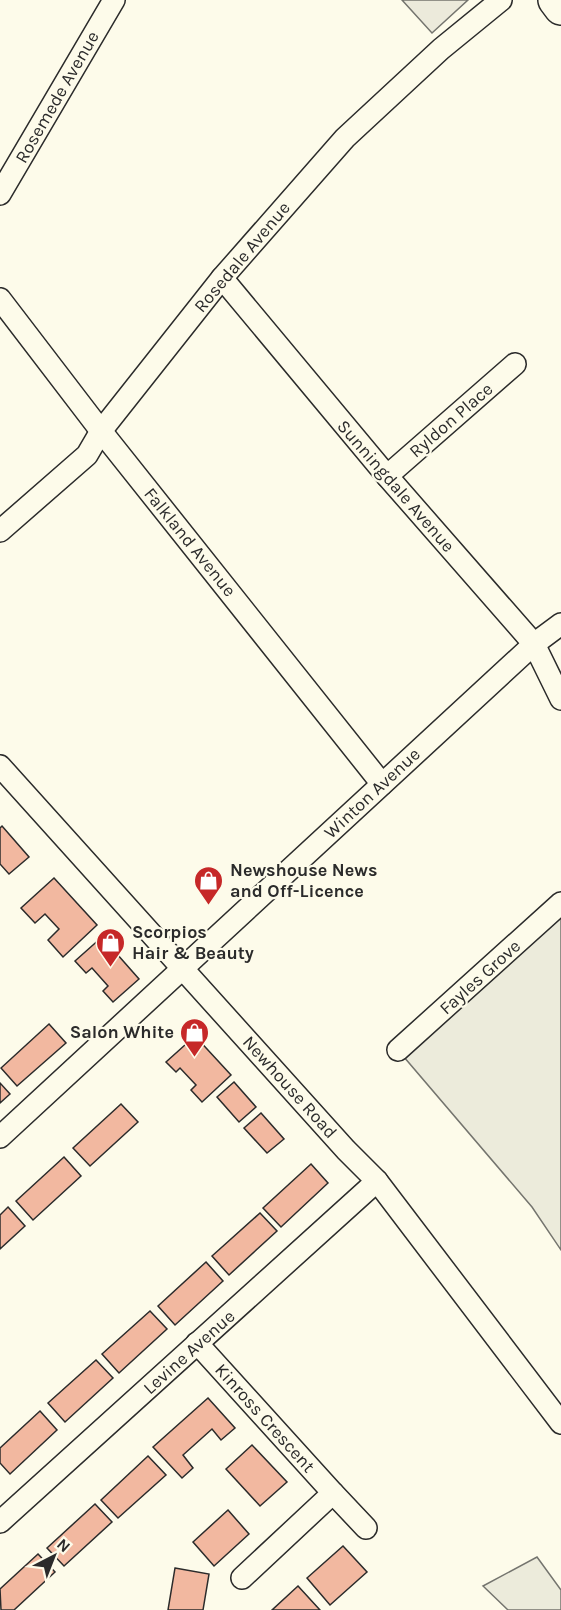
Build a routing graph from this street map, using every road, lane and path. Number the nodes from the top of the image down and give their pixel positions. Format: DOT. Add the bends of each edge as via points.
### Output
graph roads {
  1 [pos="114,0"];
  2 [pos="501,0"];
  3 [pos="555,0"];
  4 [pos="561,8"];
  5 [pos="0,194"];
  6 [pos="222,278"];
  7 [pos="0,299"];
  8 [pos="515,364"];
  9 [pos="101,432"];
  10 [pos="387,476"];
  11 [pos="0,531"];
  12 [pos="561,624"];
  13 [pos="534,644"];
  14 [pos="561,699"];
  15 [pos="0,766"];
  16 [pos="382,784"];
  17 [pos="561,903"];
  18 [pos="182,967"];
  19 [pos="398,1050"];
  20 [pos="0,1137"];
  21 [pos="378,1181"];
  22 [pos="198,1343"];
  23 [pos="561,1423"];
  24 [pos="333,1493"];
  25 [pos="0,1522"];
  26 [pos="366,1528"];
  27 [pos="242,1578"];
  1 -- 5 [label="street, Rosemede Avenue"];
  2 -- 6 [label="street, Rosedale Avenue" via="441,49 345,138"];
  3 -- 4 [label="highway"];
  6 -- 9 [label="street, Rosedale Avenue"];
  6 -- 10 [label="street, Sunningdale Avenue"];
  7 -- 9 [label="street, Falkland Avenue"];
  8 -- 10 [label="street, Ryldon Place"];
  9 -- 11 [label="street, Rosedale Avenue" via="87,455"];
  9 -- 16 [label="street, Falkland Avenue"];
  10 -- 13 [label="street, Sunningdale Avenue"];
  12 -- 13 [label="street, Winton Avenue"];
  13 -- 14 [label="street, Sunningdale Avenue"];
  13 -- 16 [label="street, Winton Avenue"];
  15 -- 18 [label="street, Newhouse Road"];
  16 -- 18 [label="street, Winton Avenue"];
  17 -- 19 [label="street, Fayles Grove"];
  18 -- 20 [label="street, Winton Avenue"];
  18 -- 21 [label="street, Newhouse Road"];
  21 -- 22 [label="street, Levine Avenue"];
  21 -- 23 [label="street, Newhouse Road"];
  22 -- 24 [label="street, Kinross Crescent"];
  22 -- 25 [label="street, Levine Avenue"];
  24 -- 26 [label="street, Kinross Crescent"];
  24 -- 27 [label="street"];
}
